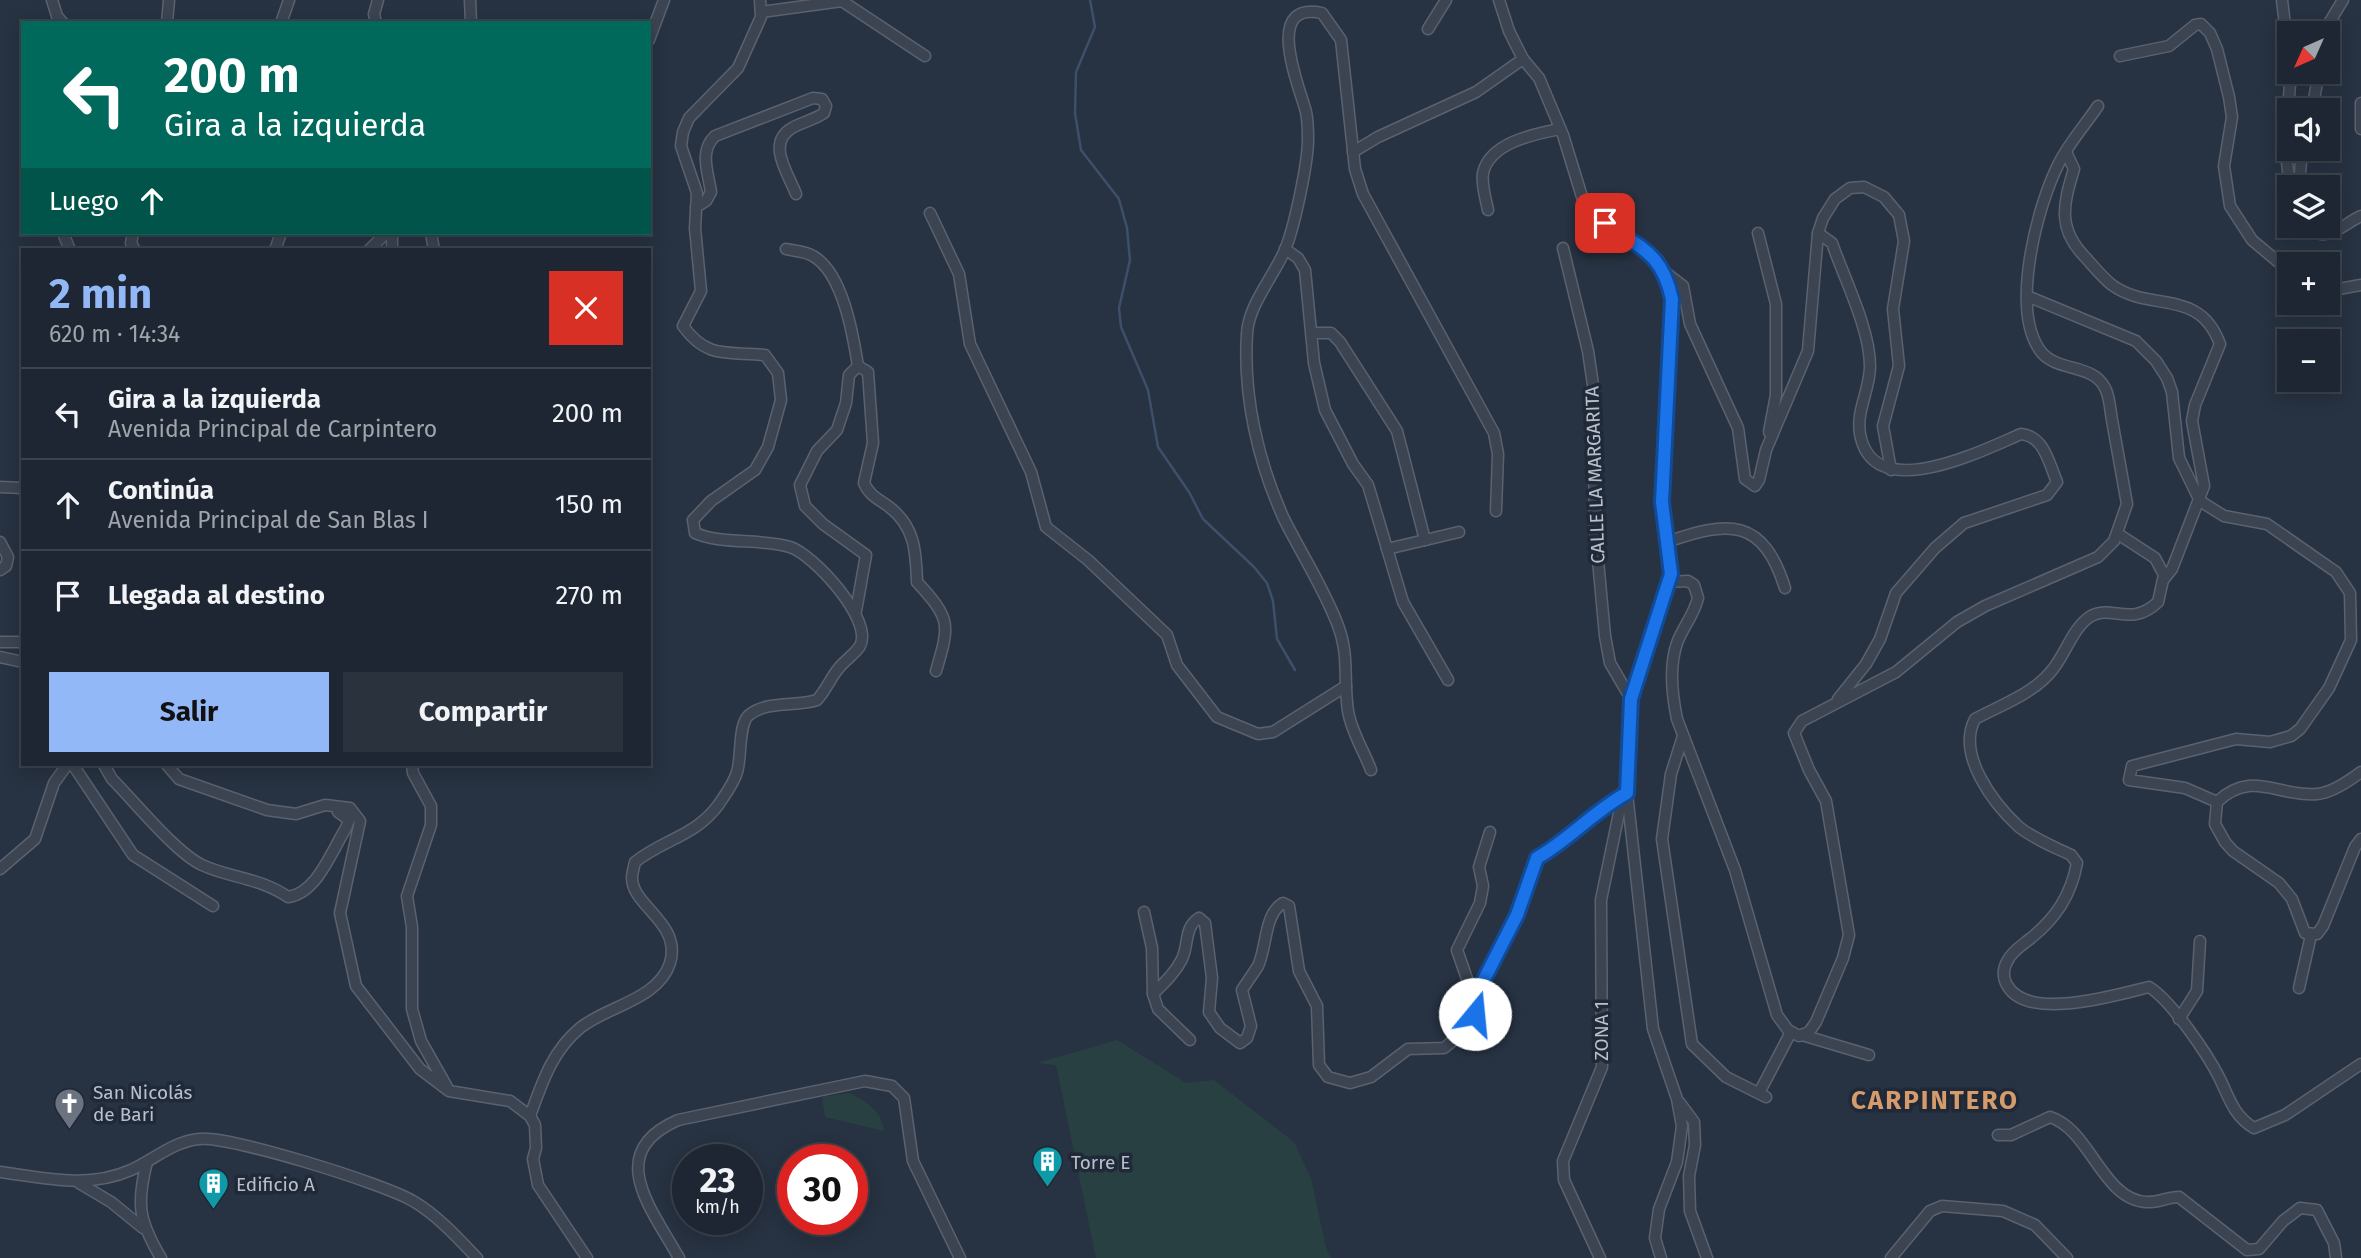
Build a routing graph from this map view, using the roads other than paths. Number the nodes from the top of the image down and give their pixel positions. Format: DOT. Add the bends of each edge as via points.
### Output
graph roads {
  1 [pos="52,0"];
  2 [pos="169,0"];
  3 [pos="289,0"];
  4 [pos="379,0"];
  5 [pos="470,0"];
  6 [pos="664,0"];
  7 [pos="760,0"];
  8 [pos="1446,0"];
  9 [pos="1499,0"];
  10 [pos="2282,0"];
  11 [pos="2343,0"];
  12 [pos="761,12"];
  13 [pos="61,21"];
  14 [pos="167,21"];
  15 [pos="282,21"];
  16 [pos="376,21"];
  17 [pos="471,21"];
  18 [pos="2284,21"];
  19 [pos="2330,21"];
  20 [pos="1428,30"];
  21 [pos="651,35"];
  22 [pos="925,56"];
  23 [pos="2120,56"];
  24 [pos="1523,59"];
  25 [pos="2290,84"];
  26 [pos="2361,103"];
  27 [pos="2098,107"];
  28 [pos="1560,129"];
  29 [pos="2361,129"];
  30 [pos="1353,152"];
  31 [pos="2066,152"];
  32 [pos="2289,175"];
  33 [pos="796,194"];
  34 [pos="696,207"];
  35 [pos="1488,210"];
  36 [pos="930,213"];
  37 [pos="2361,216"];
  38 [pos="2340,229"];
  39 [pos="1758,233"];
  40 [pos="1818,233"];
  41 [pos="384,235"];
  42 [pos="371,248"];
  43 [pos="1563,248"];
  44 [pos="786,249"];
  45 [pos="1285,249"];
  46 [pos="2277,261"];
  47 [pos="1666,273"];
  48 [pos="2361,285"];
  49 [pos="2340,289"];
  50 [pos="2027,296"];
  51 [pos="1312,332"];
  52 [pos="858,366"];
  53 [pos="1766,450"];
  54 [pos="1891,470"];
  55 [pos="0,487"];
  56 [pos="21,488"];
  57 [pos="2200,501"];
  58 [pos="1496,511"];
  59 [pos="1459,532"];
  60 [pos="2118,534"];
  61 [pos="1425,540"];
  62 [pos="0,542"];
  63 [pos="1667,542"];
  64 [pos="1387,550"];
  65 [pos="0,570"];
  66 [pos="2164,579"];
  67 [pos="1668,583"];
  68 [pos="1785,587"];
  69 [pos="856,611"];
  70 [pos="0,642"];
  71 [pos="21,642"];
  72 [pos="0,657"];
  73 [pos="21,662"];
  74 [pos="936,671"];
  75 [pos="1448,680"];
  76 [pos="1346,685"];
  77 [pos="1631,699"];
  78 [pos="1835,703"];
  79 [pos="1683,735"];
  80 [pos="66,766"];
  81 [pos="74,766"];
  82 [pos="105,766"];
  83 [pos="168,766"];
  84 [pos="412,766"];
  85 [pos="1371,770"];
  86 [pos="2361,772"];
  87 [pos="1627,793"];
  88 [pos="2217,802"];
  89 [pos="338,812"];
  90 [pos="1490,832"];
  91 [pos="2361,839"];
  92 [pos="0,869"];
  93 [pos="213,906"];
  94 [pos="1144,912"];
  95 [pos="2311,935"];
  96 [pos="2200,941"];
  97 [pos="2299,988"];
  98 [pos="1153,994"];
  99 [pos="1474,999"];
  100 [pos="2179,1019"];
  101 [pos="1791,1032"];
  102 [pos="1802,1035"];
  103 [pos="1190,1040"];
  104 [pos="1869,1055"];
  105 [pos="2361,1064"];
  106 [pos="449,1091"];
  107 [pos="1677,1099"];
  108 [pos="530,1116"];
  109 [pos="1998,1135"];
  110 [pos="147,1162"];
  111 [pos="0,1172"];
  112 [pos="78,1183"];
  113 [pos="144,1229"];
  114 [pos="161,1258"];
  115 [pos="477,1258"];
  116 [pos="587,1258"];
  117 [pos="679,1258"];
  118 [pos="960,1258"];
  119 [pos="1600,1258"];
  120 [pos="1661,1258"];
  121 [pos="1707,1258"];
  122 [pos="1891,1258"];
  123 [pos="2067,1258"];
  124 [pos="2336,1258"];
  1 -- 13 [label="street"];
  2 -- 14 [label="street"];
  3 -- 15 [label="street"];
  4 -- 16 [label="street"];
  5 -- 17 [label="street"];
  6 -- 21 [label="street"];
  7 -- 12 [label="street"];
  8 -- 20 [label="street"];
  9 -- 24 [label="street"];
  10 -- 18 [label="street"];
  11 -- 19 [label="street"];
  12 -- 22 [label="street" via="842,1"];
  12 -- 34 [label="street" via="738,68 689,118 682,132 681,146 697,193"];
  23 -- 46 [label="street" via="2169,46 2195,25 2201,24 2210,33 2232,117 2224,166 2230,206 2252,240"];
  24 -- 28 [label="street" via="1539,78"];
  24 -- 30 [label="street" via="1476,92"];
  25 -- 32 [label="street" via="2285,146"];
  26 -- 29 [label="street"];
  27 -- 31 [label="street"];
  28 -- 35 [label="street" via="1509,143 1484,169"];
  28 -- 47 [label="street" via="1583,200 1605,223 1658,260"];
  30 -- 45 [label="street" via="1341,40 1322,13 1312,11 1289,27 1288,47 1307,116 1308,142"];
  30 -- 58 [label="street" via="1363,194 1494,433"];
  31 -- 50 [label="street" via="2034,235"];
  31 -- 57 [label="street" via="2074,169 2065,199 2066,228 2073,244 2113,285 2186,306 2204,316 2220,344 2194,405 2192,421 2204,486"];
  33 -- 34 [label="street" via="779,141 790,129 824,114 822,99 813,97 715,135 705,153 711,192"];
  34 -- 69 [label="street" via="701,291 682,326 712,352 765,355 778,373 781,400 768,447 755,470 693,520 695,533 711,540 742,539 793,548 824,573"];
  36 -- 76 [label="street" via="959,274 970,344 1031,472 1046,527 1167,635 1177,665 1217,717 1258,734 1273,732"];
  37 -- 38 [label="street"];
  39 -- 53 [label="street" via="1776,304 1776,395"];
  40 -- 53 [label="street" via="1808,351"];
  40 -- 54 [label="street" via="1832,243 1866,345 1870,365 1859,414 1861,436 1877,465"];
  40 -- 54 [label="street" via="1835,199 1850,188 1864,187 1884,197 1899,215 1904,241 1893,309 1899,366 1882,426"];
  41 -- 42 [label="street"];
  43 -- 77 [label="street, CALLE LA MARGARITA" via="1593,385 1595,527 1605,636 1610,663"];
  44 -- 52 [label="street" via="818,260 839,291 850,320"];
  45 -- 51 [label="street" via="1305,270"];
  45 -- 76 [label="street" via="1247,330 1247,381 1269,481 1337,622 1347,657"];
  47 -- 53 [label="street" via="1683,286 1690,324 1738,428 1745,479 1750,485 1759,480"];
  47 -- 63 [label="street" via="1672,299 1662,502"];
  48 -- 49 [label="street"];
  50 -- 57 [label="street" via="2129,338 2156,361 2172,392 2179,458"];
  50 -- 60 [label="street" via="2030,330 2039,350 2049,360 2090,373 2106,390 2127,504"];
  51 -- 61 [label="street" via="1331,333 1340,342 1397,431"];
  51 -- 64 [label="street" via="1325,410 1368,485"];
  52 -- 69 [label="street" via="849,375 837,430 817,451 800,485 805,506 866,555"];
  52 -- 74 [label="street" via="868,372 873,443 864,484 868,493 910,527 917,582 942,610 946,635"];
  54 -- 78 [label="street" via="1920,469 1960,459 2021,434 2039,441 2057,482 2047,495 1964,523 1935,548 1896,593 1881,639"];
  55 -- 56 [label="street"];
  57 -- 66 [label="street"];
  57 -- 88 [label="street" via="2224,516 2267,524 2336,572 2350,593 2353,617 2351,640 2329,688 2291,736 2270,742 2236,739 2132,766 2129,780 2185,788"];
  59 -- 61 [label="street"];
  60 -- 66 [label="street" via="2155,558"];
  60 -- 78 [label="street" via="2098,557 1985,606 1957,622 1896,672"];
  61 -- 64 [label="street"];
  62 -- 65 [label="street" via="8,556"];
  63 -- 67 [label="street"];
  63 -- 68 [label="street" via="1701,530 1748,532 1765,543"];
  64 -- 75 [label="street" via="1403,602"];
  66 -- 100 [label="street" via="2158,602 2149,610 2136,616 2091,616 2038,685 1975,719 1970,741 1972,758 1995,801 2021,828 2071,855 2077,863 2073,883 2053,920 2009,957 2003,971 2008,989 2031,1002 2079,1003 2148,987"];
  67 -- 77 [label="street"];
  67 -- 79 [label="street" via="1688,581 1698,598 1677,643 1673,667 1673,700"];
  69 -- 108 [label="street" via="863,631 861,645 837,670 824,693 807,704 770,706 748,715 740,729 742,750 736,775 717,807 688,835 653,848 635,862 632,880 639,898 656,913 670,937 671,961 661,981 582,1027 555,1053"];
  70 -- 71 [label="street"];
  72 -- 73 [label="street"];
  76 -- 85 [label="street" via="1349,715"];
  77 -- 87 [label="street"];
  78 -- 102 [label="street" via="1802,721 1794,733 1826,801 1849,935 1816,1021"];
  79 -- 101 [label="street" via="1735,870 1777,1015"];
  79 -- 101 [label="street" via="1671,774 1662,839 1692,1044 1726,1077 1762,1095"];
  80 -- 92 [label="street" via="54,783 35,839"];
  81 -- 93 [label="street" via="133,855"];
  82 -- 89 [label="street" via="112,779 202,865 274,887 288,897 312,885 346,828 349,820"];
  83 -- 106 [label="street" via="179,779 267,810 296,814 325,806 350,808 360,821 340,913 356,986 420,1069"];
  84 -- 106 [label="street" via="431,806 431,825 407,896 412,927 412,1009 421,1041"];
  86 -- 88 [label="street" via="2319,794 2245,784"];
  87 -- 99 [label="street" via="1599,808 1567,840 1537,858 1517,915"];
  87 -- 107 [label="street" via="1653,1029"];
  87 -- 119 [label="street, ZONA 1" via="1619,808 1601,900 1602,1067 1563,1161 1564,1180"];
  88 -- 95 [label="street" via="2215,824 2225,842 2280,883 2292,899 2305,933"];
  90 -- 99 [label="street" via="1479,867 1480,903 1457,950"];
  91 -- 95 [label="street" via="2323,926"];
  94 -- 98 [label="street" via="1152,948"];
  95 -- 97 [label="street"];
  96 -- 100 [label="street" via="2197,991"];
  98 -- 99 [label="street" via="1178,966 1188,932 1199,918 1205,922 1212,978 1209,1012 1240,1043 1251,1026 1241,990 1258,965 1271,917 1283,903 1293,917 1299,971 1317,1006 1319,1065 1328,1077 1350,1083 1371,1077 1408,1049 1444,1048 1469,1028 1475,1014"];
  98 -- 103 [label="street" via="1158,1009"];
  100 -- 105 [label="street" via="2219,1076 2242,1121 2254,1128 2285,1115"];
  101 -- 102 [label="street"];
  102 -- 104 [label="street"];
  106 -- 108 [label="street" via="510,1101"];
  107 -- 120 [label="street" via="1682,1126 1677,1163 1659,1209 1655,1238"];
  107 -- 121 [label="street" via="1694,1122 1690,1211"];
  108 -- 116 [label="street" via="535,1125 533,1159 538,1185"];
  109 -- 124 [label="street" via="2011,1135 2050,1117 2062,1121 2075,1131 2105,1176 2127,1195 2147,1203 2179,1197 2247,1250 2259,1249 2300,1208 2316,1210 2334,1244"];
  110 -- 112 [label="street" via="121,1174"];
  110 -- 113 [label="street" via="141,1187"];
  110 -- 115 [label="street" via="184,1141 212,1138 236,1142 409,1198"];
  111 -- 112 [label="street"];
  112 -- 113 [label="street"];
  113 -- 114 [label="street"];
  117 -- 118 [label="street" via="637,1173 639,1153 652,1136 678,1120 865,1081 892,1086 904,1098 913,1161"];
  122 -- 123 [label="street" via="1930,1211 1942,1206 2003,1211 2035,1225"];
}
